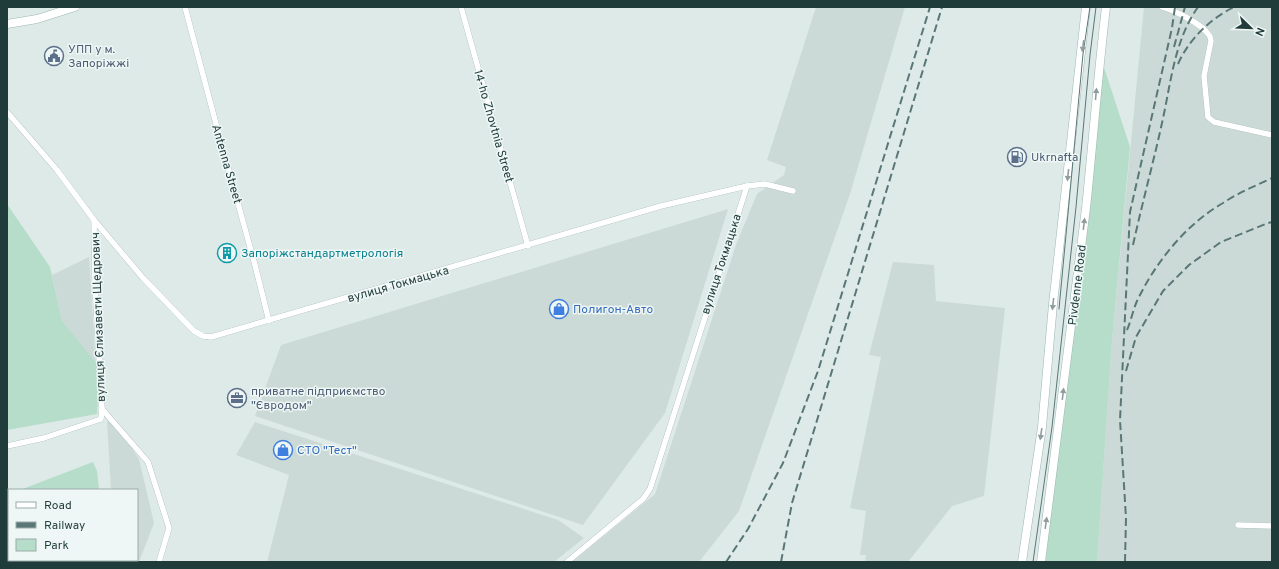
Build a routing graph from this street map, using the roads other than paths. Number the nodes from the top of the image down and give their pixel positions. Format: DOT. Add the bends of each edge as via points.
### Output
graph roads {
  1 [pos="76,7"];
  2 [pos="185,7"];
  3 [pos="460,7"];
  4 [pos="1086,7"];
  5 [pos="1106,7"];
  6 [pos="1162,7"];
  7 [pos="7,24"];
  8 [pos="7,112"];
  9 [pos="1272,134"];
  10 [pos="747,186"];
  11 [pos="793,191"];
  12 [pos="94,220"];
  13 [pos="528,246"];
  14 [pos="270,321"];
  15 [pos="102,409"];
  16 [pos="7,446"];
  17 [pos="1238,525"];
  18 [pos="1272,526"];
  19 [pos="159,562"];
  20 [pos="567,562"];
  21 [pos="1022,562"];
  22 [pos="1041,562"];
  1 -- 7 [label="main road" via="37,19"];
  2 -- 14 [label="street, Antenna Street"];
  3 -- 13 [label="street, 14-ho Zhovtnia Street"];
  4 -- 21 [label="main road, Pivdenne Road, one-way" via="1042,427"];
  22 -- 5 [label="main road, Pivdenne Road, one-way" via="1085,215"];
  6 -- 9 [label="street" via="1187,17 1210,35 1204,76 1208,117 1214,122"];
  8 -- 12 [label="street, вулиця Єлизавети Щедрович" via="57,170"];
  10 -- 11 [label="street, вулиця Токмацька" via="765,184"];
  10 -- 13 [label="street, вулиця Токмацька" via="660,206"];
  10 -- 20 [label="street, вулиця Токмацька" via="650,489 643,499"];
  12 -- 14 [label="street, вулиця Токмацька" via="143,278 194,331 211,338"];
  12 -- 15 [label="street, вулиця Єлизавети Щедрович"];
  13 -- 14 [label="street, вулиця Токмацька"];
  15 -- 16 [label="street, вулиця Єлизавети Щедрович" via="101,419 44,438"];
  15 -- 19 [label="street, вулиця Єлизавети Щедрович" via="148,462 169,528"];
  17 -- 18 [label="street"];
}
